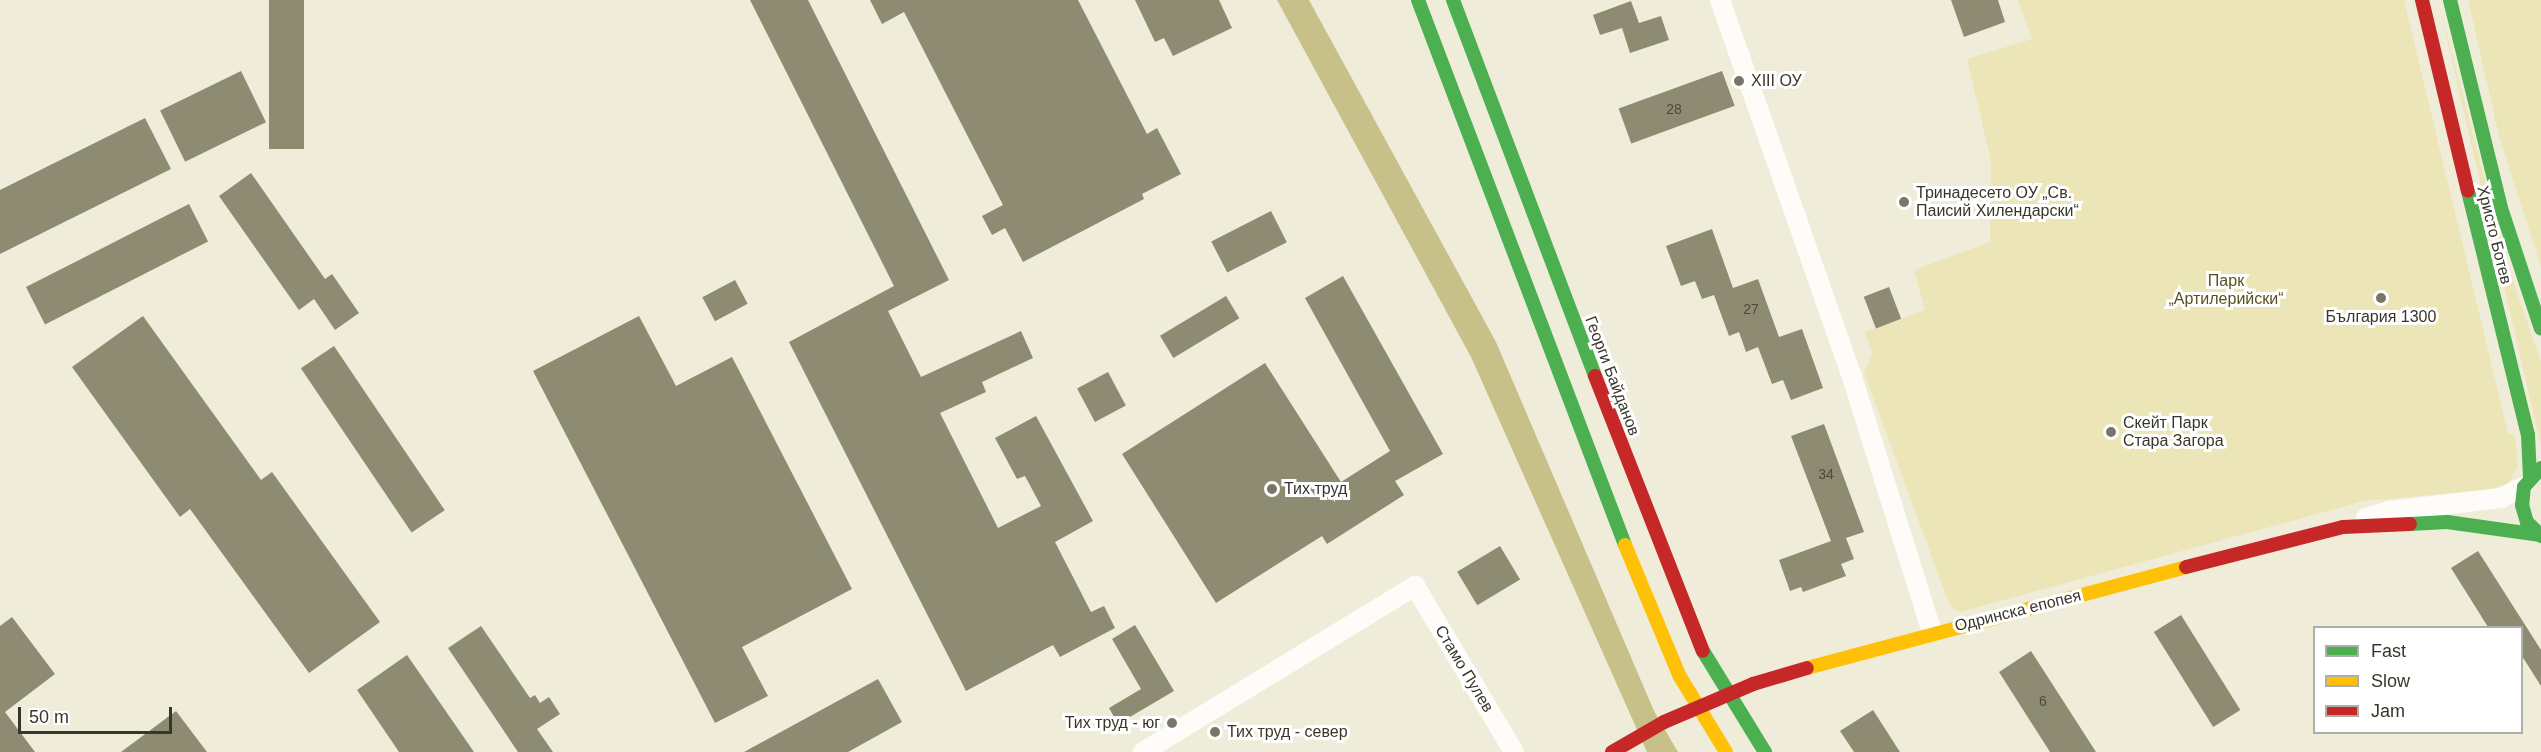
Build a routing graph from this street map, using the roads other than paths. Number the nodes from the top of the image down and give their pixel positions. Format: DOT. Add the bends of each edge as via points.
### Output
graph roads {
  1 [pos="1418,0"];
  2 [pos="1452,0"];
  3 [pos="1720,0"];
  4 [pos="2422,0"];
  5 [pos="2450,0"];
  6 [pos="2541,329"];
  7 [pos="2532,477"];
  8 [pos="2343,527"];
  9 [pos="2540,536"];
  10 [pos="1932,632"];
  11 [pos="1727,694"];
  12 [pos="1697,706"];
  13 [pos="1143,752"];
  14 [pos="1514,752"];
  15 [pos="1612,752"];
  16 [pos="1726,752"];
  17 [pos="1765,752"];
  1 -- 12 [label="street" via="1653,619"];
  2 -- 11 [label="street, Георги Байданов" via="1674,586"];
  3 -- 10 [label="street" via="1852,377"];
  4 -- 7 [label="street, Христо Ботев" via="2528,435"];
  5 -- 6 [label="street, Христо Ботев" via="2495,186"];
  7 -- 8 [label="street, Одринска епопея" via="2489,500 2389,511"];
  7 -- 9 [label="street, Христо Ботев" via="2523,514"];
  8 -- 9 [label="street, Одринска епопея" via="2447,522"];
  8 -- 10 [label="street, Одринска епопея"];
  10 -- 11 [label="street, Одринска епопея"];
  11 -- 12 [label="street, Одринска епопея"];
  11 -- 17 [label="street, Георги Байданов"];
  12 -- 15 [label="street, Одринска епопея"];
  12 -- 16 [label="street"];
  13 -- 14 [label="street, Стамо Пулев" via="1415,586"];
}
